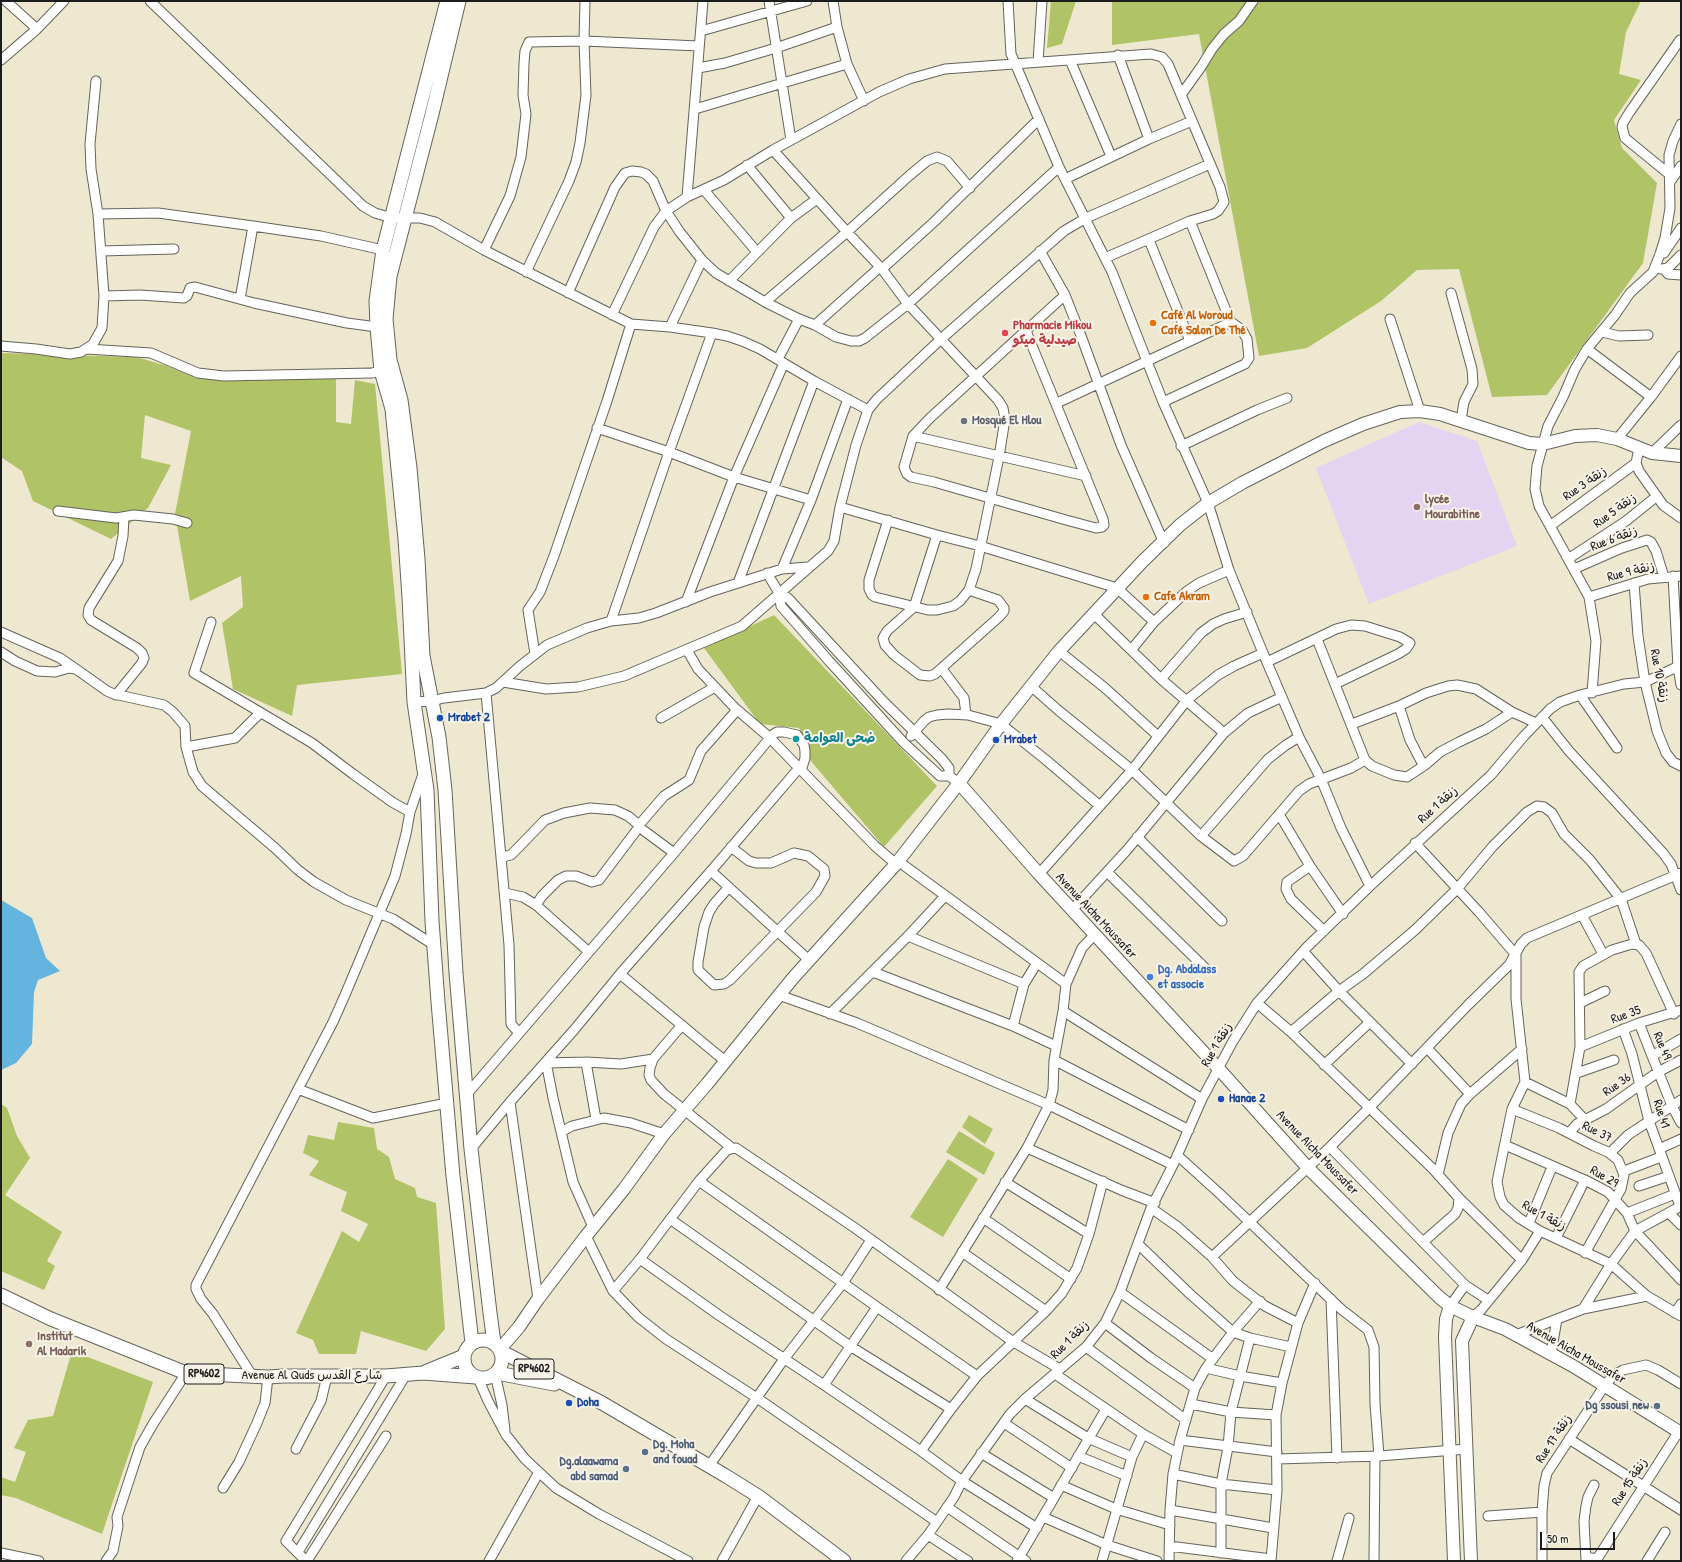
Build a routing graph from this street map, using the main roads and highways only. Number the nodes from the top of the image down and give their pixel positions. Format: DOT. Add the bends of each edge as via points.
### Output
graph roads {
  1 [pos="447,1"];
  2 [pos="459,1"];
  3 [pos="1,1295"];
  4 [pos="472,1343"];
  5 [pos="499,1348"];
  6 [pos="464,1356"];
  7 [pos="423,1373"];
  8 [pos="496,1374"];
  9 [pos="477,1377"];
  10 [pos="567,1386"];
  11 [pos="844,1561"];
  1 -- 4 [label="main road" via="383,250 376,300 381,371 393,416 409,597 414,702 430,838 430,892 447,1103"];
  2 -- 5 [label="main road" via="390,276 386,319 390,360 401,400 410,468 423,656 439,737 445,790 456,973 471,1149 485,1275"];
  3 -- 7 [label="main road, Avenue Al Quds شارع القدس / RP4602" via="52,1319 186,1373 268,1377 386,1376"];
  4 -- 5 [label="main road, RP4602" via="487,1340"];
  4 -- 6 [label="main road"];
  5 -- 8 [label="main road, RP4602" via="503,1360"];
  5 -- 10 [label="main road, RP4602"];
  6 -- 7 [label="main road, Avenue Al Quds شارع القدس / RP4602"];
  6 -- 9 [label="main road" via="469,1372"];
  7 -- 9 [label="main road, Avenue Al Quds شارع القدس / RP4602"];
  8 -- 9 [label="main road, RP4602" via="487,1378"];
  8 -- 10 [label="main road, RP4602"];
  10 -- 11 [label="main road, RP4602" via="618,1411 758,1496"];
}
